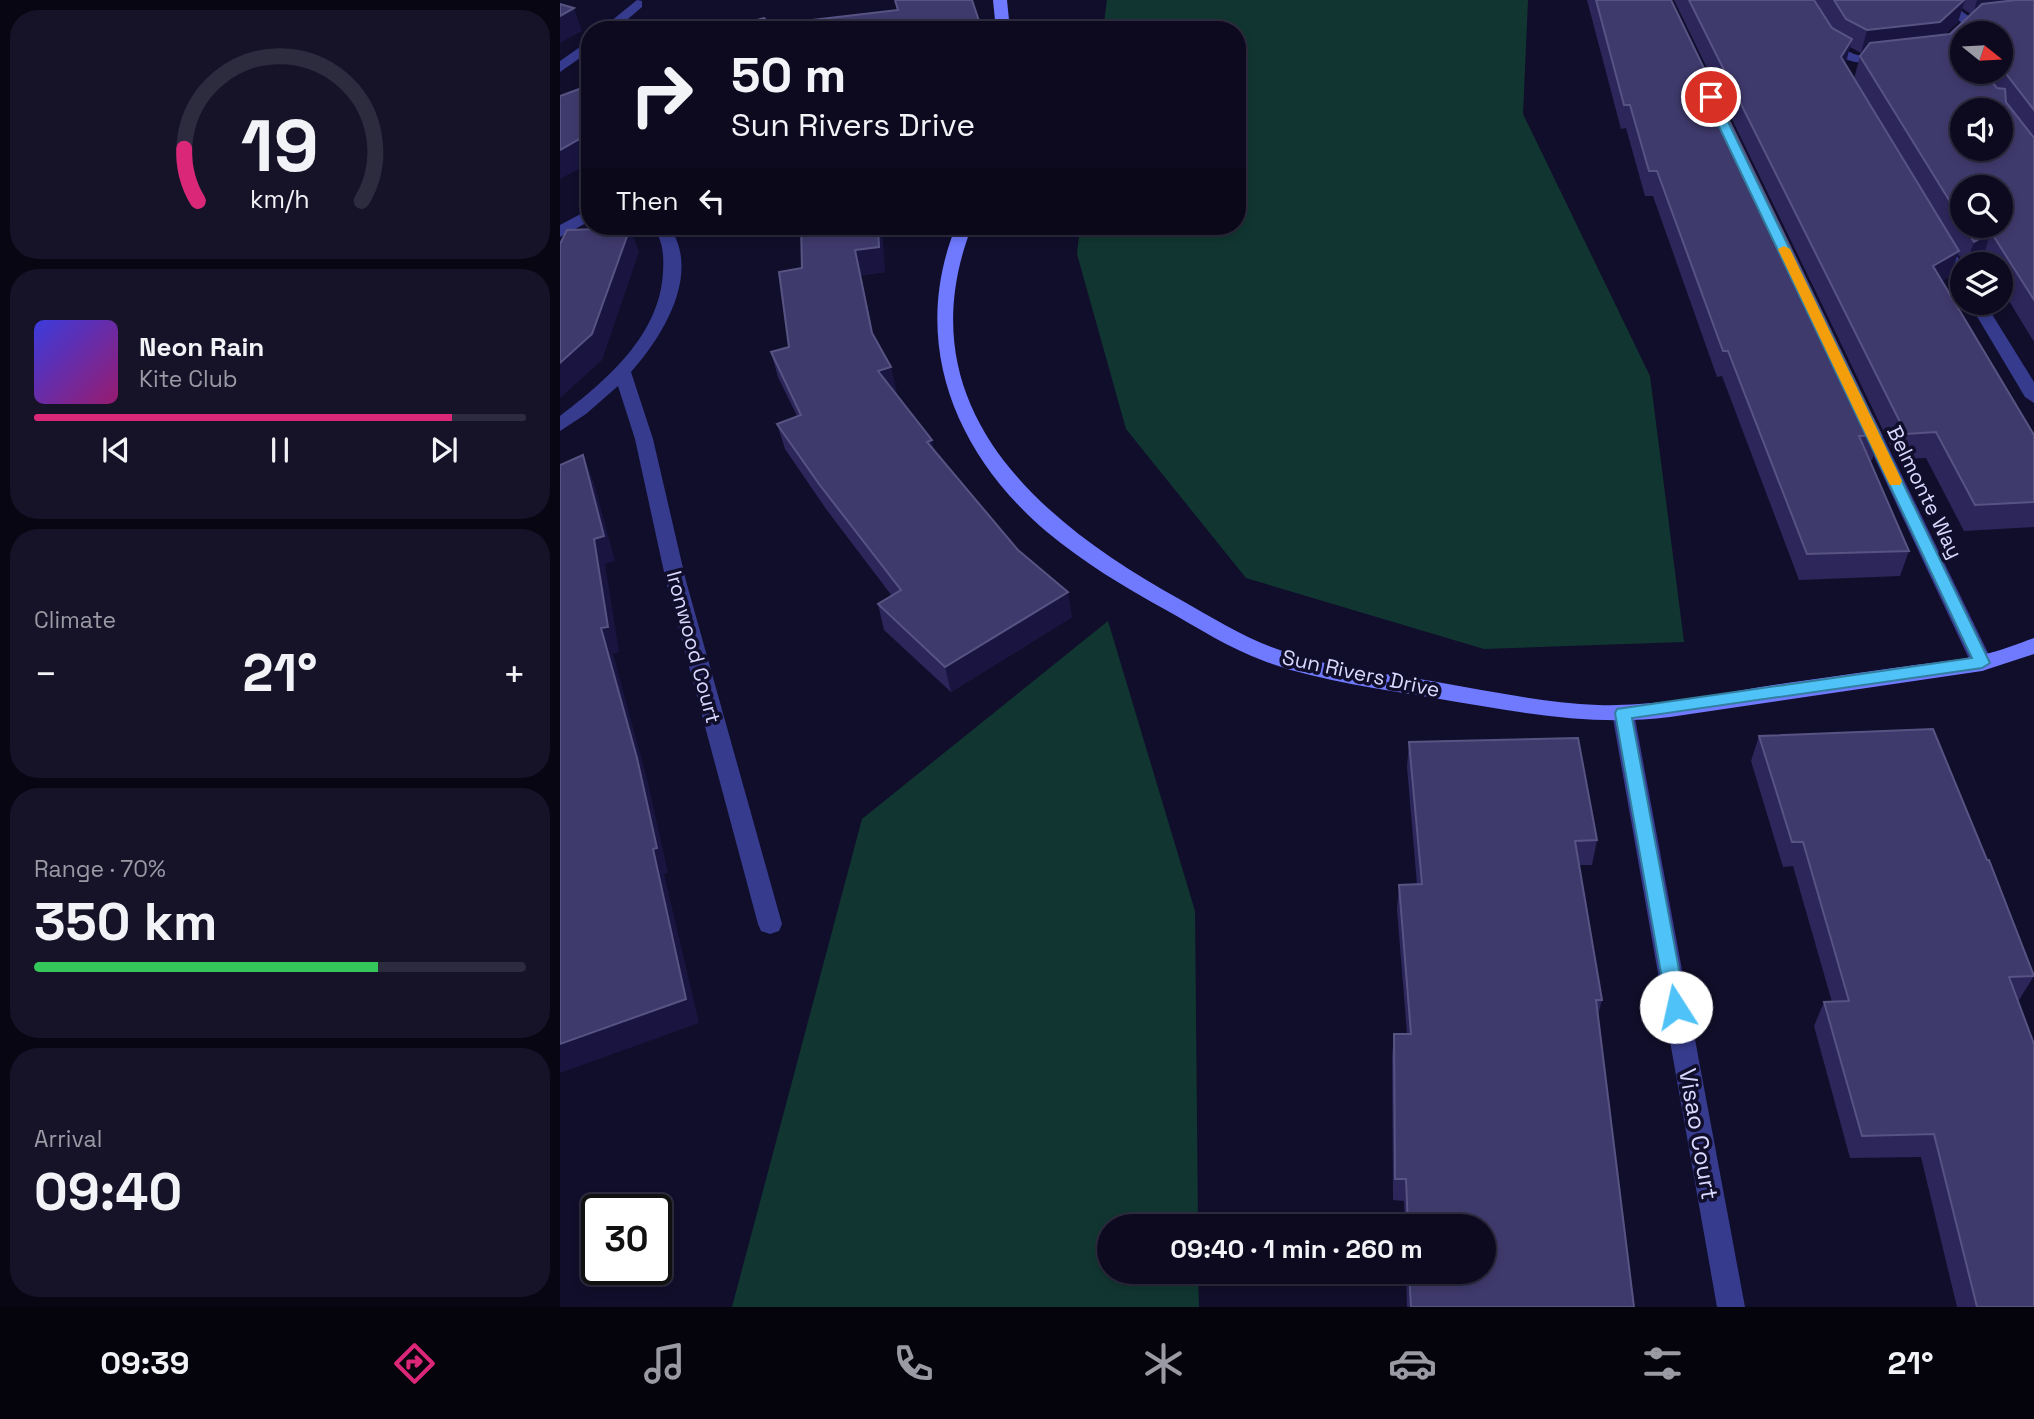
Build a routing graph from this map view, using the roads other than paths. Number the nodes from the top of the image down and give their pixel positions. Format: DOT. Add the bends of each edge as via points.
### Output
graph roads {
  1 [pos="1000,0"];
  2 [pos="1805,0"];
  3 [pos="1937,0"];
  4 [pos="637,4"];
  5 [pos="617,21"];
  6 [pos="1002,21"];
  7 [pos="1968,21"];
  8 [pos="581,51"];
  9 [pos="1899,57"];
  10 [pos="560,68"];
  11 [pos="581,219"];
  12 [pos="1934,230"];
  13 [pos="560,232"];
  14 [pos="665,235"];
  15 [pos="960,235"];
  16 [pos="1950,256"];
  17 [pos="1985,315"];
  18 [pos="622,371"];
  19 [pos="1854,396"];
  20 [pos="2034,397"];
  21 [pos="560,425"];
  22 [pos="2034,646"];
  23 [pos="1982,663"];
  24 [pos="1623,713"];
  25 [pos="770,924"];
  26 [pos="1731,1307"];
  1 -- 6 [label="street"];
  2 -- 9 [label="street" via="1833,47 1855,65"];
  3 -- 7 [label="street"];
  4 -- 5 [label="street"];
  8 -- 10 [label="street"];
  11 -- 13 [label="street"];
  12 -- 16 [label="street"];
  14 -- 18 [label="street" via="671,245 670,287 657,321"];
  15 -- 24 [label="street, Sun Rivers Drive" via="951,258 943,307 956,386 998,469 1079,548 1248,647 1305,664 1535,708"];
  17 -- 20 [label="street"];
  18 -- 21 [label="street"];
  18 -- 25 [label="street, Ironwood Court" via="644,439 676,581"];
  19 -- 23 [label="street, Belmonte Way"];
  22 -- 23 [label="street, Sun Rivers Drive"];
  23 -- 24 [label="street, Sun Rivers Drive"];
  24 -- 26 [label="street, Visao Court"];
}
